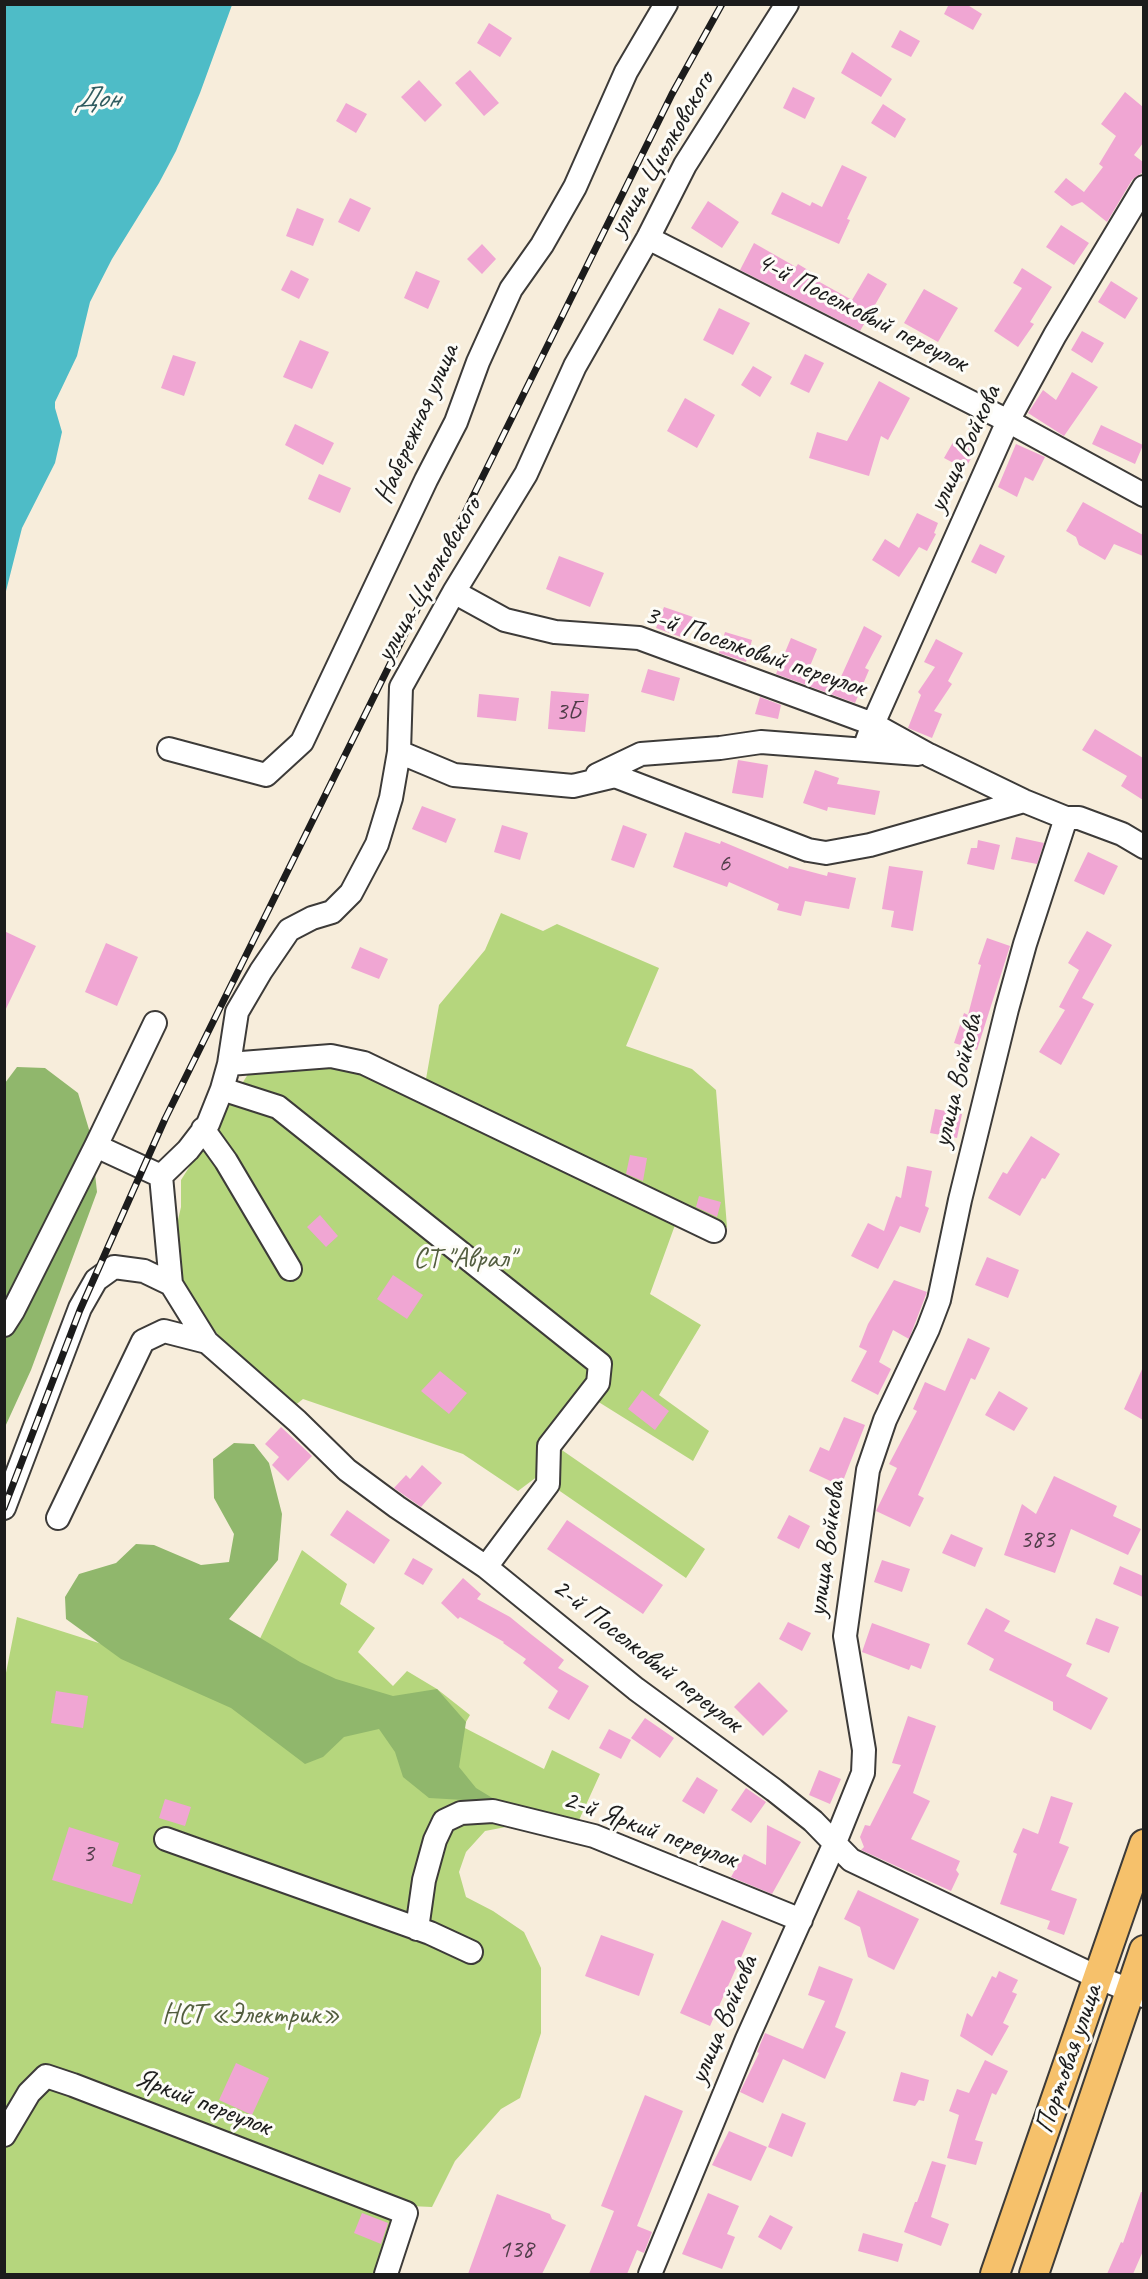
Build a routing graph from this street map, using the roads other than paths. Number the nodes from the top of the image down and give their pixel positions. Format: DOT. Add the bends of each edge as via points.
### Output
graph roads {
  1 [pos="666,4"];
  2 [pos="787,4"];
  3 [pos="1143,187"];
  4 [pos="648,238"];
  5 [pos="1008,421"];
  6 [pos="1143,495"];
  7 [pos="454,592"];
  8 [pos="873,724"];
  9 [pos="169,749"];
  10 [pos="864,749"];
  11 [pos="399,752"];
  12 [pos="929,755"];
  13 [pos="573,786"];
  14 [pos="1024,801"];
  15 [pos="1066,818"];
  16 [pos="1143,847"];
  17 [pos="155,1023"];
  18 [pos="229,1064"];
  19 [pos="222,1089"];
  20 [pos="203,1129"];
  21 [pos="96,1146"];
  22 [pos="161,1176"];
  23 [pos="714,1231"];
  24 [pos="290,1269"];
  25 [pos="171,1284"];
  26 [pos="4,1324"];
  27 [pos="207,1342"];
  28 [pos="4,1508"];
  29 [pos="58,1518"];
  30 [pos="486,1567"];
  31 [pos="166,1839"];
  32 [pos="1143,1844"];
  33 [pos="834,1845"];
  34 [pos="801,1920"];
  35 [pos="417,1929"];
  36 [pos="1143,1950"];
  37 [pos="471,1952"];
  38 [pos="1097,1977"];
  39 [pos="1137,1994"];
  40 [pos="4,2135"];
  41 [pos="386,2274"];
  42 [pos="650,2274"];
  43 [pos="995,2274"];
  44 [pos="1034,2274"];
  1 -- 9 [label="street, Набережная улица" via="626,72 575,187 511,289 456,422 302,742 266,775"];
  2 -- 4 [label="street, улица Циолковского" via="685,165"];
  3 -- 5 [label="street, улица Войкова"];
  4 -- 5 [label="street, 4-й Поселковый переулок"];
  4 -- 7 [label="street, улица Циолковского" via="575,366 526,474"];
  5 -- 6 [label="street, 4-й Поселковый переулок"];
  5 -- 8 [label="street, улица Войкова"];
  7 -- 8 [label="street, 3-й Поселковый переулок" via="505,620 555,632 639,639"];
  7 -- 11 [label="street, улица Циолковского" via="402,687"];
  8 -- 10 [label="street, улица Войкова"];
  8 -- 12 [label="street, 3-й Поселковый переулок"];
  10 -- 12 [label="street, 3-й Поселковый переулок"];
  10 -- 13 [label="street, 3-й Поселковый переулок" via="761,742 641,754"];
  11 -- 13 [label="street" via="454,774"];
  11 -- 18 [label="street, улица Циолковского" via="377,844 351,894 332,912 289,930 283,938 237,1012"];
  12 -- 14 [label="street, 3-й Поселковый переулок"];
  13 -- 14 [label="street" via="615,776 808,850 826,853 870,845"];
  14 -- 15 [label="street, 3-й Поселковый переулок"];
  15 -- 16 [label="street, 3-й Поселковый переулок" via="1079,818 1122,834"];
  15 -- 33 [label="street, улица Войкова" via="1006,1009 939,1300 885,1420 868,1470 845,1636 864,1750 863,1773"];
  17 -- 21 [label="street"];
  18 -- 19 [label="street, улица Циолковского"];
  18 -- 23 [label="street" via="331,1056 364,1063"];
  19 -- 20 [label="street, улица Циолковского"];
  19 -- 30 [label="street" via="278,1107 600,1364 598,1383 549,1446 548,1484"];
  20 -- 22 [label="street, улица Циолковского"];
  20 -- 24 [label="street"];
  21 -- 22 [label="street"];
  21 -- 26 [label="street"];
  22 -- 25 [label="street"];
  25 -- 27 [label="street, 2-й Поселковый переулок"];
  25 -- 28 [label="street" via="144,1271 114,1267 96,1280 80,1308"];
  27 -- 29 [label="street" via="164,1331 143,1341"];
  27 -- 30 [label="street, 2-й Поселковый переулок" via="282,1406 347,1470"];
  30 -- 33 [label="street, 2-й Поселковый переулок" via="636,1689 813,1821"];
  31 -- 35 [label="street"];
  32 -- 38 [label="main road, Портовая улица"];
  33 -- 34 [label="street, улица Войкова"];
  33 -- 38 [label="street, 2-й Поселковый переулок" via="851,1860"];
  34 -- 35 [label="street, 2-й Яркий переулок" via="594,1836 493,1811 461,1813 444,1821 424,1880"];
  34 -- 42 [label="street, улица Войкова"];
  35 -- 37 [label="street"];
  36 -- 39 [label="main road, Портовая улица"];
  38 -- 39 [label="street, 2-й Поселковый переулок"];
  38 -- 43 [label="main road, Портовая улица"];
  39 -- 44 [label="main road, Портовая улица"];
  40 -- 41 [label="street, Яркий переулок" via="29,2093 46,2076 406,2213"];
}
